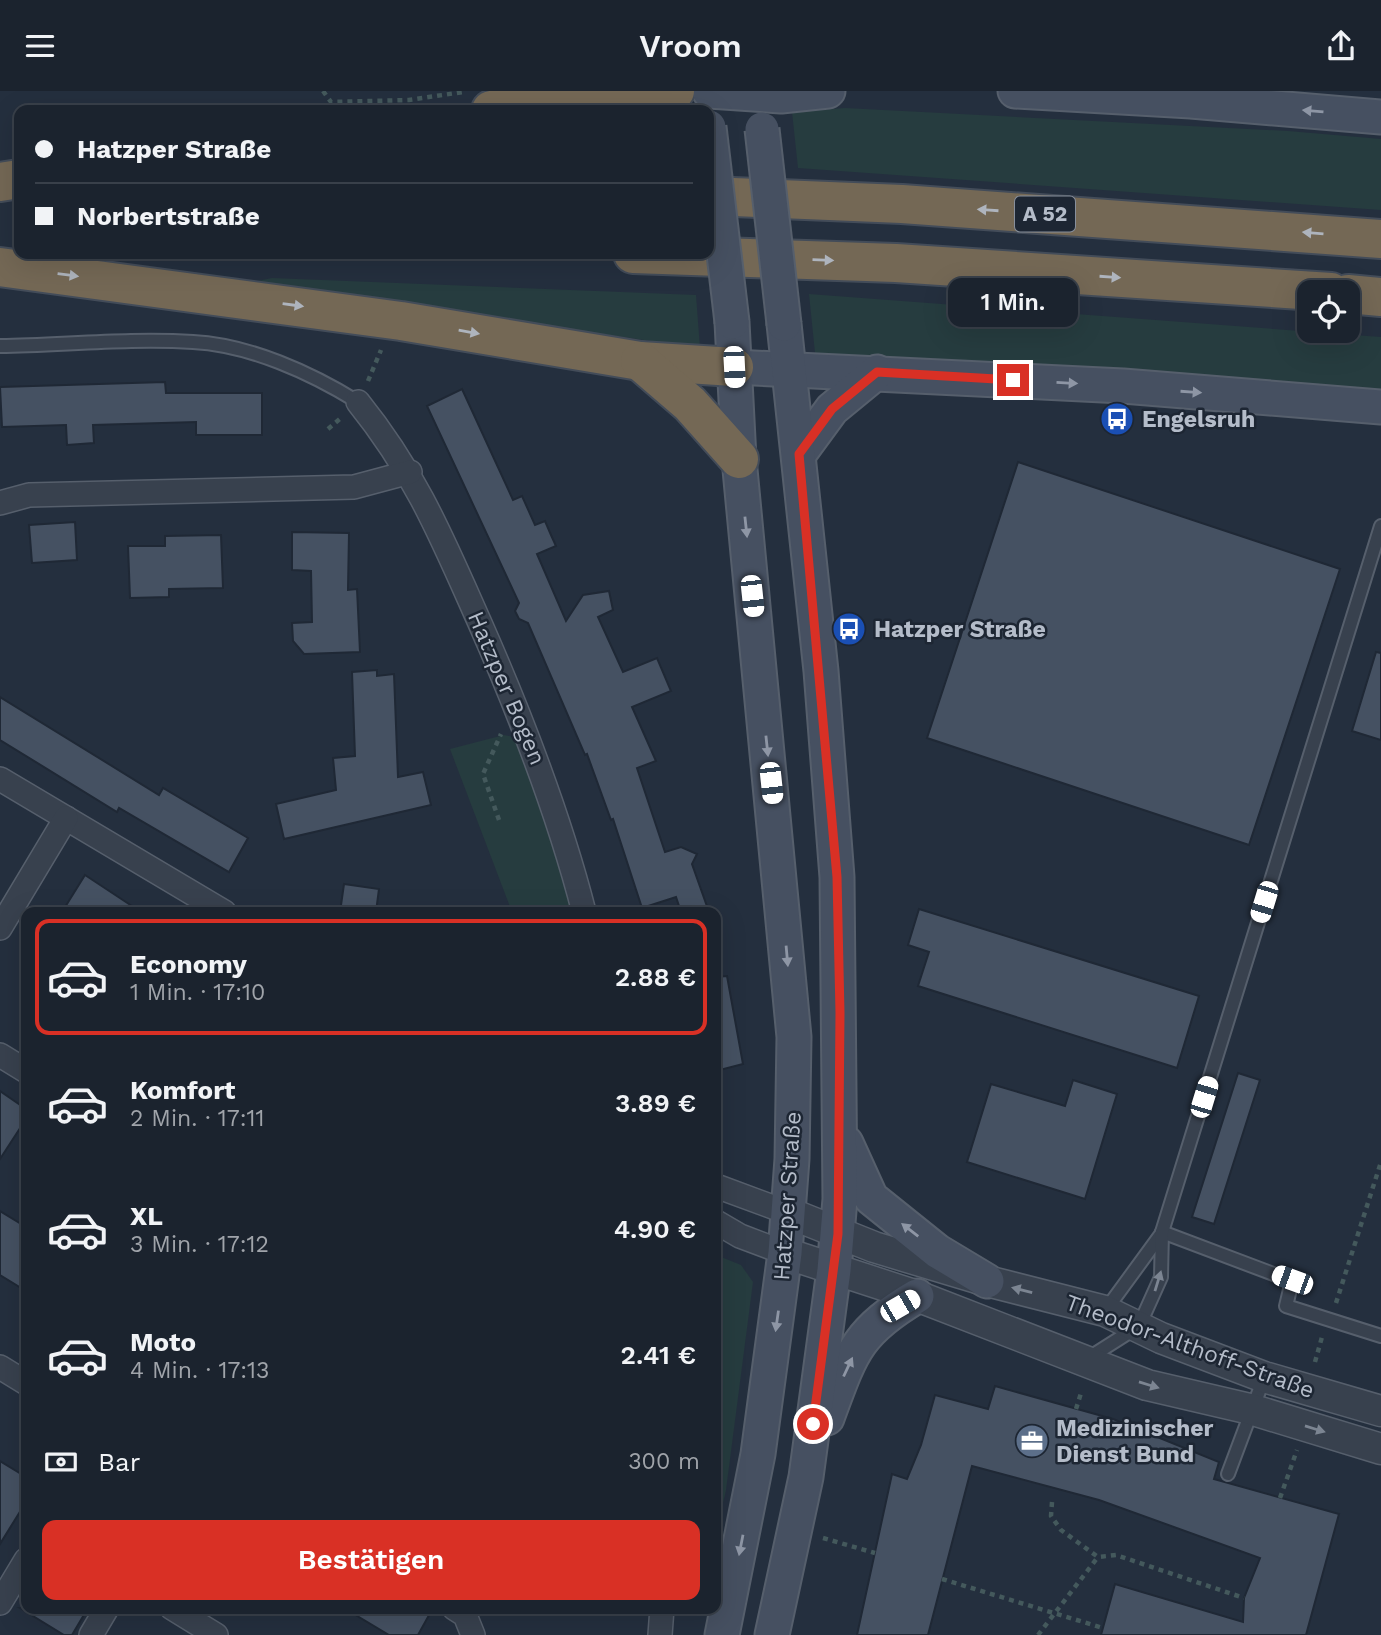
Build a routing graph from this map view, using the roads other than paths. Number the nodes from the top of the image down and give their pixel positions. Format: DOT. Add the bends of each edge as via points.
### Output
graph roads {
  1 [pos="675,91"];
  2 [pos="709,91"];
  3 [pos="828,91"];
  4 [pos="1015,91"];
  5 [pos="760,93"];
  6 [pos="579,95"];
  7 [pos="520,105"];
  8 [pos="1381,117"];
  9 [pos="714,169"];
  10 [pos="714,196"];
  11 [pos="1381,239"];
  12 [pos="714,257"];
  13 [pos="0,267"];
  14 [pos="1297,290"];
  15 [pos="1360,295"];
  16 [pos="1381,297"];
  17 [pos="0,346"];
  18 [pos="640,361"];
  19 [pos="734,367"];
  20 [pos="789,369"];
  21 [pos="877,372"];
  22 [pos="358,402"];
  23 [pos="1381,407"];
  24 [pos="799,454"];
  25 [pos="739,459"];
  26 [pos="410,473"];
  27 [pos="0,503"];
  28 [pos="1381,526"];
  29 [pos="0,779"];
  30 [pos="66,818"];
  31 [pos="216,907"];
  32 [pos="583,907"];
  33 [pos="0,928"];
  34 [pos="0,1055"];
  35 [pos="21,1068"];
  36 [pos="838,1124"];
  37 [pos="721,1188"];
  38 [pos="789,1213"];
  39 [pos="721,1224"];
  40 [pos="1162,1232"];
  41 [pos="838,1234"];
  42 [pos="785,1253"];
  43 [pos="834,1270"];
  44 [pos="987,1281"];
  45 [pos="918,1296"];
  46 [pos="1105,1311"];
  47 [pos="1139,1326"];
  48 [pos="1381,1336"];
  49 [pos="1085,1360"];
  50 [pos="0,1367"];
  51 [pos="1264,1377"];
  52 [pos="21,1380"];
  53 [pos="1250,1409"];
  54 [pos="1381,1411"];
  55 [pos="1381,1449"];
  56 [pos="1228,1474"];
  57 [pos="806,1477"];
  58 [pos="21,1568"];
  59 [pos="0,1603"];
  60 [pos="103,1614"];
  61 [pos="182,1614"];
  62 [pos="464,1614"];
  63 [pos="662,1614"];
  64 [pos="91,1635"];
  65 [pos="216,1635"];
  66 [pos="473,1635"];
  67 [pos="660,1635"];
  68 [pos="722,1635"];
  69 [pos="772,1635"];
  1 -- 6 [label="highway"];
  2 -- 5 [label="main road"];
  3 -- 5 [label="main road"];
  8 -- 4 [label="main road, one-way"];
  5 -- 20 [label="main road, Hatzper Straße, bridge"];
  6 -- 7 [label="highway"];
  9 -- 19 [label="main road, Hatzper Straße, bridge"];
  11 -- 10 [label="highway, A 52, one-way" via="902,204"];
  12 -- 14 [label="highway, one-way" via="896,263"];
  13 -- 18 [label="highway, one-way" via="401,321"];
  15 -- 16 [label="highway"];
  17 -- 22 [label="lane" via="195,342 245,352 322,379"];
  18 -- 19 [label="highway"];
  18 -- 25 [label="highway" via="690,404"];
  19 -- 20 [label="main road"];
  19 -- 25 [label="main road, Hatzper Straße"];
  20 -- 21 [label="main road"];
  20 -- 24 [label="main road, Hatzper Straße"];
  21 -- 23 [label="main road, one-way"];
  21 -- 24 [label="main road" via="832,409"];
  22 -- 26 [label="street, Hatzper Bogen"];
  24 -- 36 [label="main road, Hatzper Straße" via="837,877"];
  25 -- 38 [label="main road, Hatzper Straße, one-way" via="793,1037"];
  26 -- 27 [label="street" via="354,487 29,495"];
  26 -- 32 [label="street, Hatzper Bogen" via="525,724 563,830"];
  28 -- 40 [label="lane"];
  29 -- 30 [label="street"];
  30 -- 31 [label="street"];
  30 -- 33 [label="street"];
  34 -- 35 [label="street"];
  36 -- 41 [label="main road, Hatzper Straße"];
  44 -- 36 [label="main road, one-way" via="937,1251 872,1198"];
  37 -- 38 [label="street"];
  38 -- 41 [label="street, Theodor-Althoff-Straße"];
  38 -- 42 [label="main road, Hatzper Straße"];
  39 -- 42 [label="street"];
  40 -- 46 [label="lane"];
  47 -- 40 [label="lane, one-way" via="1161,1277"];
  40 -- 48 [label="lane" via="1292,1280 1286,1306"];
  41 -- 43 [label="main road, Hatzper Straße"];
  41 -- 44 [label="street, Theodor-Althoff-Straße"];
  42 -- 43 [label="street, Theodor-Althoff-Straße"];
  42 -- 68 [label="main road, Hatzper Straße, one-way" via="758,1454"];
  43 -- 45 [label="street, Theodor-Althoff-Straße"];
  43 -- 57 [label="main road, Hatzper Straße"];
  46 -- 44 [label="street, Theodor-Althoff-Straße, one-way"];
  45 -- 49 [label="street, Theodor-Althoff-Straße"];
  57 -- 45 [label="main road, one-way" via="862,1337 882,1317"];
  46 -- 47 [label="street, Theodor-Althoff-Straße"];
  47 -- 49 [label="lane"];
  47 -- 51 [label="street, Theodor-Althoff-Straße"];
  49 -- 53 [label="street, Theodor-Althoff-Straße, one-way" via="1147,1385"];
  50 -- 52 [label="street"];
  51 -- 53 [label="lane"];
  51 -- 54 [label="street, Theodor-Althoff-Straße"];
  53 -- 55 [label="street, Theodor-Althoff-Straße, one-way"];
  53 -- 56 [label="lane"];
  57 -- 69 [label="main road, Hatzper Straße"];
  58 -- 59 [label="street"];
  60 -- 64 [label="street"];
  61 -- 65 [label="street"];
  62 -- 66 [label="street"];
  63 -- 67 [label="street"];
}
